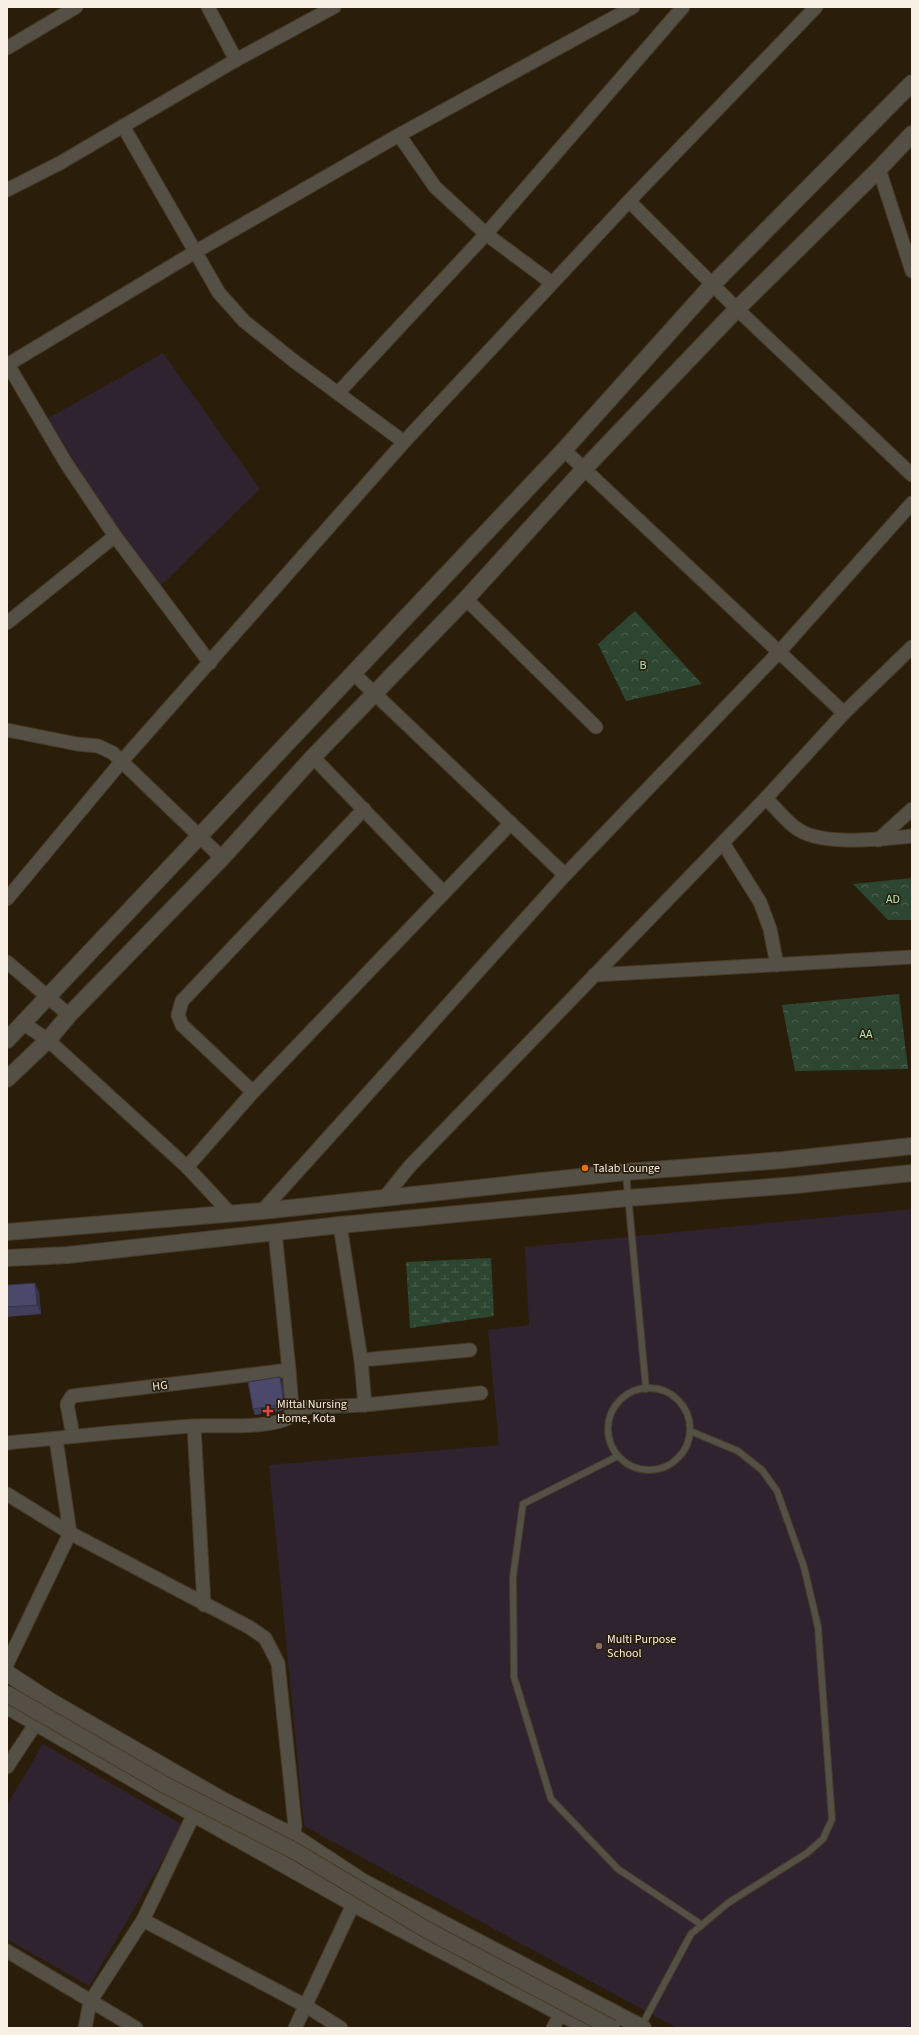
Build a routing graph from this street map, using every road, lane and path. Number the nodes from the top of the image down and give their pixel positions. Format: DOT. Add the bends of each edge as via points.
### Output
graph roads {
  1 [pos="76,7"];
  2 [pos="208,7"];
  3 [pos="334,7"];
  4 [pos="633,7"];
  5 [pos="683,7"];
  6 [pos="816,7"];
  7 [pos="7,48"];
  8 [pos="236,60"];
  9 [pos="912,83"];
  10 [pos="123,126"];
  11 [pos="912,134"];
  12 [pos="399,135"];
  13 [pos="879,169"];
  14 [pos="7,190"];
  15 [pos="629,201"];
  16 [pos="486,234"];
  17 [pos="195,252"];
  18 [pos="912,271"];
  19 [pos="552,283"];
  20 [pos="712,285"];
  21 [pos="737,309"];
  22 [pos="7,364"];
  23 [pos="338,393"];
  24 [pos="404,442"];
  25 [pos="564,450"];
  26 [pos="586,468"];
  27 [pos="912,475"];
  28 [pos="912,503"];
  29 [pos="115,536"];
  30 [pos="466,600"];
  31 [pos="7,623"];
  32 [pos="912,647"];
  33 [pos="780,651"];
  34 [pos="210,663"];
  35 [pos="354,673"];
  36 [pos="375,693"];
  37 [pos="844,713"];
  38 [pos="596,727"];
  39 [pos="7,730"];
  40 [pos="313,757"];
  41 [pos="122,761"];
  42 [pos="766,798"];
  43 [pos="364,809"];
  44 [pos="912,809"];
  45 [pos="511,824"];
  46 [pos="201,836"];
  47 [pos="912,836"];
  48 [pos="878,840"];
  49 [pos="723,843"];
  50 [pos="222,858"];
  51 [pos="565,875"];
  52 [pos="444,893"];
  53 [pos="7,899"];
  54 [pos="912,957"];
  55 [pos="7,962"];
  56 [pos="777,965"];
  57 [pos="594,975"];
  58 [pos="48,996"];
  59 [pos="70,1014"];
  60 [pos="24,1024"];
  61 [pos="7,1040"];
  62 [pos="48,1040"];
  63 [pos="7,1079"];
  64 [pos="253,1092"];
  65 [pos="912,1146"];
  66 [pos="187,1167"];
  67 [pos="626,1172"];
  68 [pos="912,1173"];
  69 [pos="384,1198"];
  70 [pos="628,1198"];
  71 [pos="262,1211"];
  72 [pos="230,1214"];
  73 [pos="340,1225"];
  74 [pos="7,1232"];
  75 [pos="275,1232"];
  76 [pos="7,1258"];
  77 [pos="470,1350"];
  78 [pos="361,1360"];
  79 [pos="289,1370"];
  80 [pos="646,1389"];
  81 [pos="482,1393"];
  82 [pos="365,1405"];
  83 [pos="292,1408"];
  84 [pos="194,1426"];
  85 [pos="690,1431"];
  86 [pos="73,1436"];
  87 [pos="56,1439"];
  88 [pos="7,1443"];
  89 [pos="618,1456"];
  90 [pos="7,1494"];
  91 [pos="70,1533"];
  92 [pos="204,1605"];
  93 [pos="7,1664"];
  94 [pos="7,1673"];
  95 [pos="7,1694"];
  96 [pos="50,1701"];
  97 [pos="7,1706"];
  98 [pos="36,1724"];
  99 [pos="7,1768"];
  100 [pos="194,1814"];
  101 [pos="293,1836"];
  102 [pos="363,1882"];
  103 [pos="354,1904"];
  104 [pos="143,1920"];
  105 [pos="702,1924"];
  106 [pos="7,1951"];
  107 [pos="90,2002"];
  108 [pos="306,2006"];
  109 [pos="561,2013"];
  110 [pos="85,2028"];
  111 [pos="136,2028"];
  112 [pos="295,2028"];
  113 [pos="341,2028"];
  114 [pos="553,2028"];
  115 [pos="589,2028"];
  116 [pos="612,2028"];
  117 [pos="642,2028"];
  1 -- 7 [label="street"];
  2 -- 8 [label="street"];
  3 -- 8 [label="street"];
  4 -- 12 [label="street"];
  5 -- 16 [label="street"];
  6 -- 15 [label="street"];
  8 -- 10 [label="street"];
  9 -- 20 [label="street"];
  10 -- 14 [label="street"];
  10 -- 17 [label="street"];
  11 -- 13 [label="street"];
  12 -- 16 [label="street" via="435,187"];
  12 -- 17 [label="street"];
  13 -- 18 [label="street"];
  13 -- 21 [label="street"];
  15 -- 19 [label="street"];
  15 -- 20 [label="street"];
  16 -- 19 [label="street"];
  16 -- 23 [label="street"];
  17 -- 22 [label="street"];
  17 -- 23 [label="street" via="218,293 244,321"];
  19 -- 24 [label="street"];
  20 -- 21 [label="street"];
  20 -- 25 [label="street"];
  21 -- 26 [label="street"];
  21 -- 27 [label="street"];
  22 -- 29 [label="street" via="66,463"];
  23 -- 24 [label="street"];
  24 -- 34 [label="street"];
  25 -- 26 [label="street"];
  25 -- 35 [label="street"];
  26 -- 30 [label="street"];
  26 -- 33 [label="street"];
  28 -- 33 [label="street"];
  29 -- 31 [label="street"];
  29 -- 34 [label="street"];
  30 -- 36 [label="street"];
  30 -- 38 [label="street"];
  32 -- 37 [label="street"];
  33 -- 37 [label="street"];
  33 -- 51 [label="street"];
  34 -- 41 [label="street"];
  35 -- 36 [label="street"];
  35 -- 46 [label="street"];
  36 -- 40 [label="street"];
  36 -- 45 [label="street"];
  37 -- 42 [label="street"];
  39 -- 41 [label="street" via="98,746 113,753"];
  40 -- 43 [label="street"];
  40 -- 50 [label="street"];
  41 -- 46 [label="street"];
  41 -- 53 [label="street"];
  42 -- 48 [label="street" via="799,830 820,838"];
  42 -- 49 [label="street"];
  43 -- 52 [label="street"];
  43 -- 64 [label="street" via="182,1002 178,1015 182,1025"];
  44 -- 48 [label="street"];
  45 -- 51 [label="street"];
  45 -- 52 [label="street"];
  46 -- 50 [label="street"];
  46 -- 58 [label="street"];
  47 -- 48 [label="street"];
  49 -- 56 [label="street" via="760,902 770,929"];
  49 -- 57 [label="street"];
  50 -- 59 [label="street"];
  51 -- 71 [label="street"];
  52 -- 64 [label="street"];
  54 -- 56 [label="street"];
  55 -- 58 [label="street"];
  56 -- 57 [label="street"];
  57 -- 69 [label="street" via="410,1166"];
  58 -- 59 [label="street"];
  58 -- 60 [label="street"];
  59 -- 62 [label="street"];
  60 -- 61 [label="street"];
  60 -- 62 [label="street"];
  62 -- 63 [label="street"];
  62 -- 66 [label="street"];
  64 -- 66 [label="street"];
  65 -- 67 [label="street" via="783,1160"];
  66 -- 72 [label="street"];
  67 -- 69 [label="street"];
  67 -- 70 [label="lane"];
  68 -- 70 [label="street"];
  69 -- 71 [label="street"];
  70 -- 73 [label="street"];
  70 -- 80 [label="lane"];
  71 -- 72 [label="street"];
  72 -- 74 [label="street"];
  73 -- 75 [label="street"];
  73 -- 78 [label="street"];
  75 -- 76 [label="street" via="68,1255"];
  75 -- 79 [label="street"];
  77 -- 78 [label="street"];
  78 -- 82 [label="street"];
  79 -- 83 [label="street"];
  79 -- 86 [label="street, HG" via="72,1396 67,1404"];
  80 -- 85 [label="lane" via="667,1392 680,1402 688,1416"];
  80 -- 89 [label="lane" via="636,1390 621,1398 612,1411 608,1426 610,1442"];
  81 -- 82 [label="street"];
  82 -- 83 [label="street"];
  83 -- 84 [label="street" via="290,1417 275,1424"];
  84 -- 86 [label="street"];
  84 -- 92 [label="street"];
  85 -- 89 [label="lane" via="686,1447 676,1460 662,1468 646,1470 631,1466"];
  85 -- 105 [label="lane" via="738,1451 762,1470 777,1491 804,1567 818,1627 832,1819 823,1839 806,1853 728,1903"];
  86 -- 87 [label="street"];
  87 -- 88 [label="street"];
  87 -- 91 [label="street"];
  89 -- 105 [label="lane" via="523,1504 513,1577 514,1677 551,1799 618,1869"];
  90 -- 91 [label="street"];
  91 -- 92 [label="street"];
  91 -- 93 [label="street"];
  92 -- 101 [label="street" via="249,1627 265,1638 278,1663 294,1812"];
  94 -- 96 [label="street"];
  95 -- 116 [label="street, bridge" via="165,1785 293,1850 427,1930"];
  96 -- 98 [label="street"];
  96 -- 101 [label="street" via="224,1801"];
  97 -- 98 [label="street"];
  98 -- 99 [label="street"];
  98 -- 100 [label="street"];
  100 -- 103 [label="street"];
  100 -- 104 [label="street"];
  101 -- 102 [label="street"];
  102 -- 103 [label="street"];
  102 -- 117 [label="street"];
  103 -- 108 [label="street"];
  103 -- 109 [label="street"];
  104 -- 107 [label="street"];
  104 -- 108 [label="street"];
  105 -- 117 [label="lane" via="691,1934"];
  106 -- 107 [label="street"];
  107 -- 110 [label="street"];
  107 -- 111 [label="street"];
  108 -- 112 [label="street"];
  108 -- 113 [label="street"];
  109 -- 114 [label="street"];
  109 -- 115 [label="street"];
}
